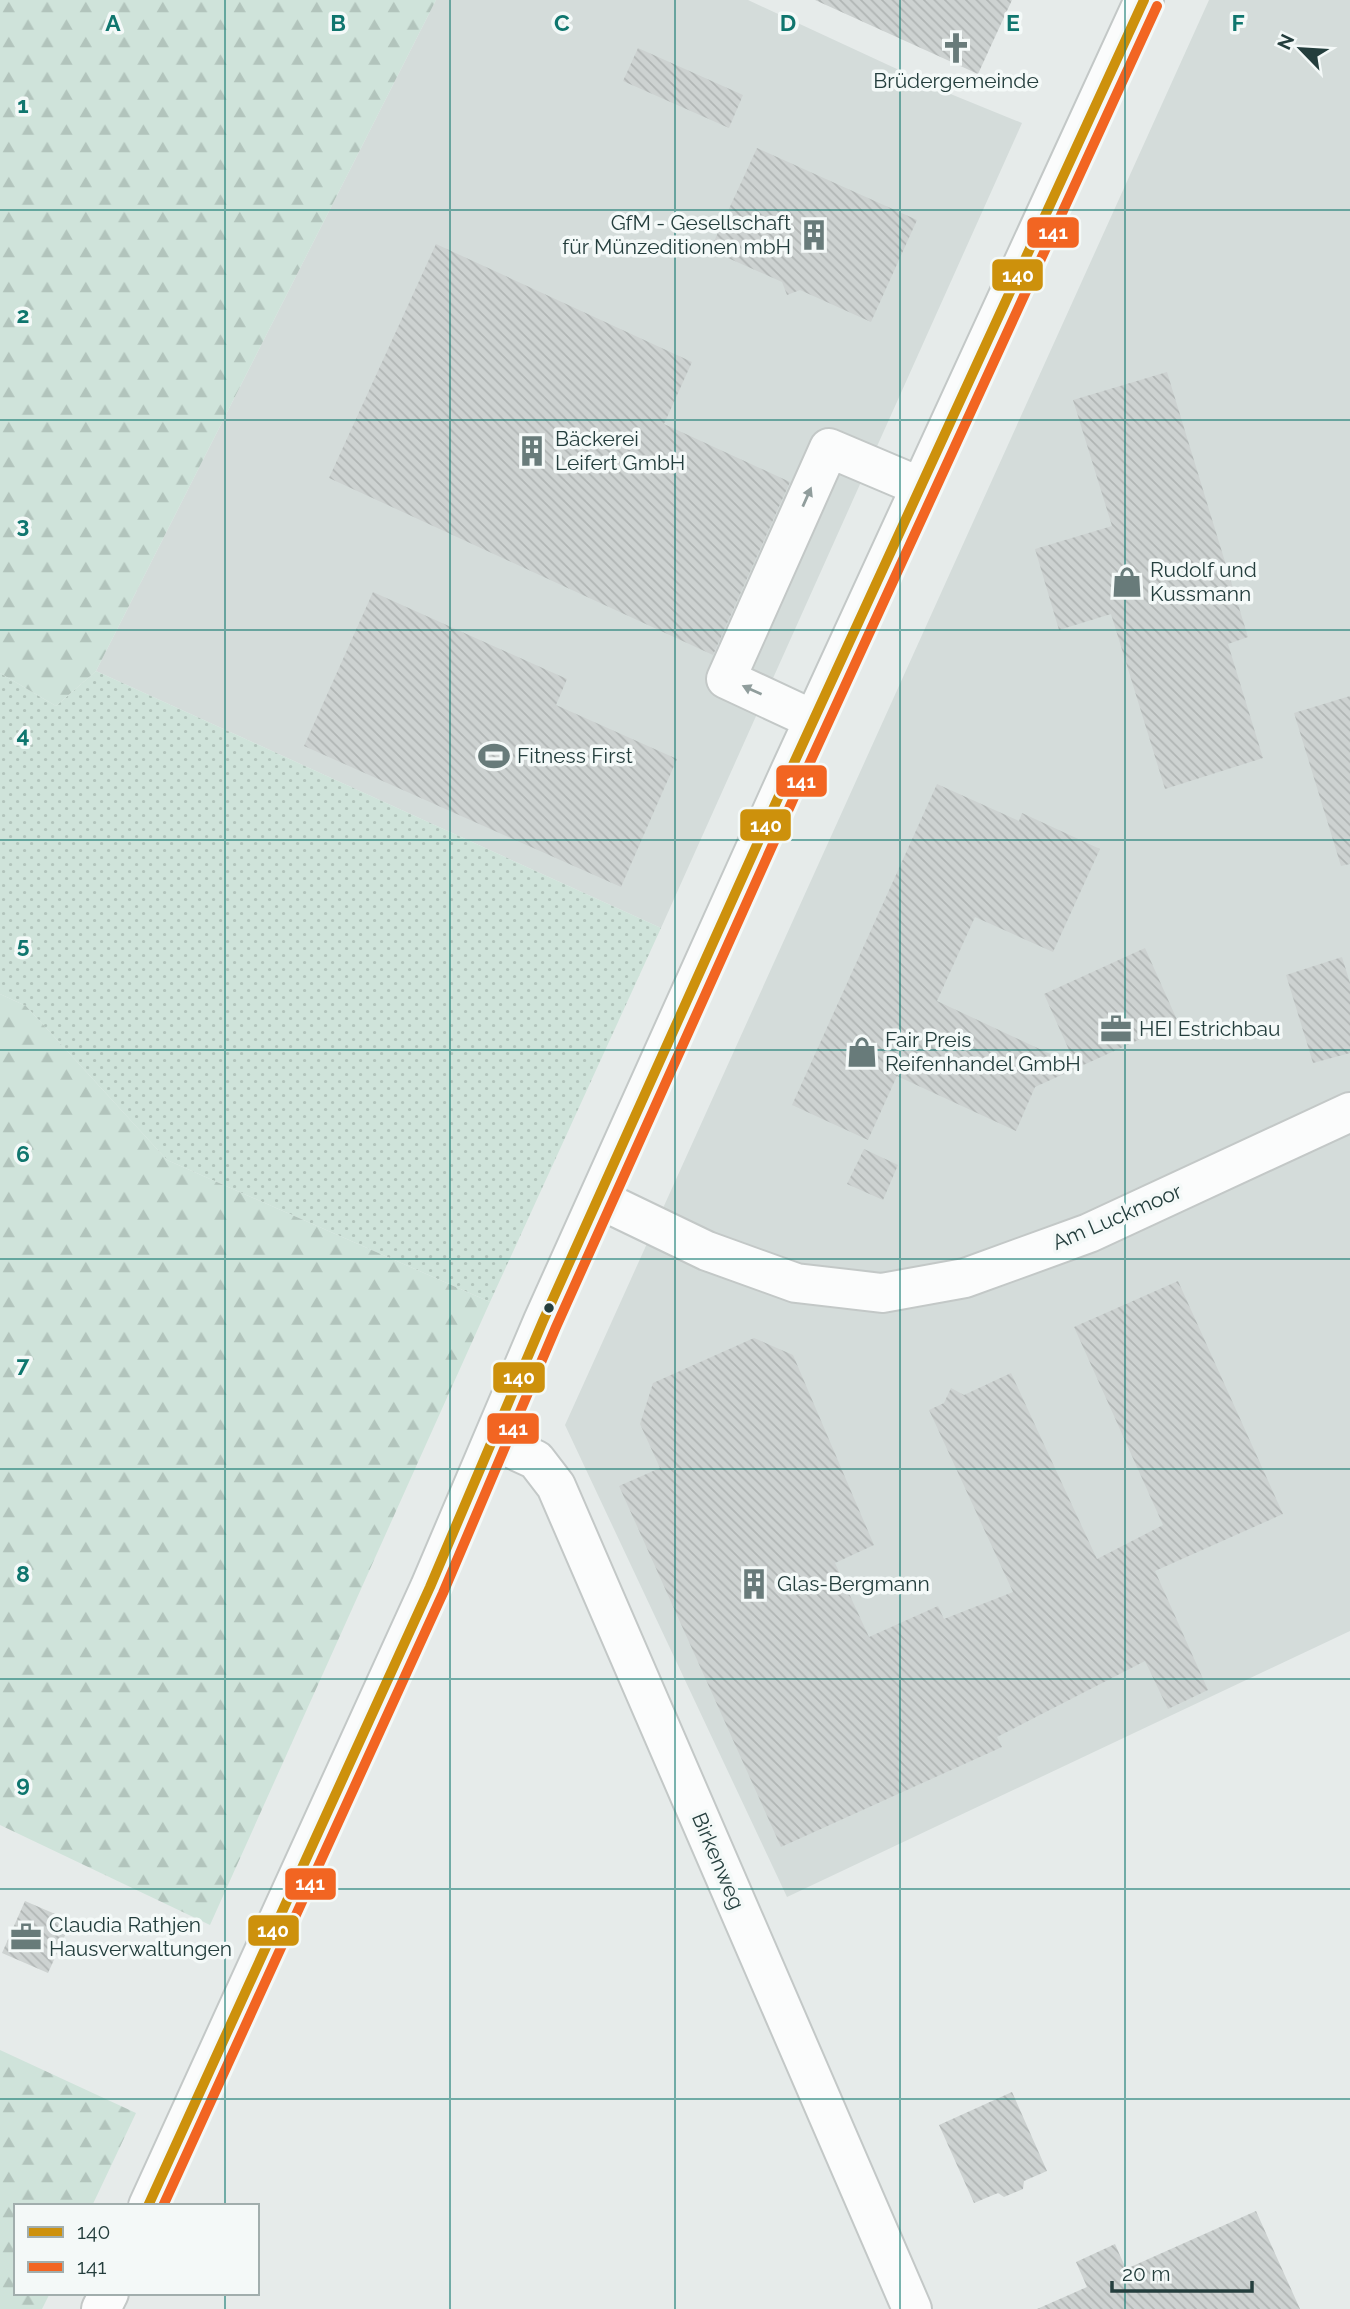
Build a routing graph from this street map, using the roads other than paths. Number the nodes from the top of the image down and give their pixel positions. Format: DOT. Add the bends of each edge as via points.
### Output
graph roads {
  1 [pos="1144,0"];
  2 [pos="921,488"];
  3 [pos="814,720"];
  4 [pos="1350,1112"];
  5 [pos="599,1199"];
  6 [pos="493,1440"];
  7 [pos="149,2204"];
  8 [pos="912,2309"];
  1 -- 2 [label="street"];
  2 -- 3 [label="street"];
  3 -- 2 [label="street, one-way" via="726,678 830,448"];
  3 -- 5 [label="street"];
  4 -- 5 [label="street, Am Luckmoor" via="1089,1233 965,1278 882,1293 796,1283 707,1251"];
  5 -- 6 [label="street"];
  6 -- 7 [label="street"];
  6 -- 8 [label="street, Birkenweg" via="546,1473"];
}
